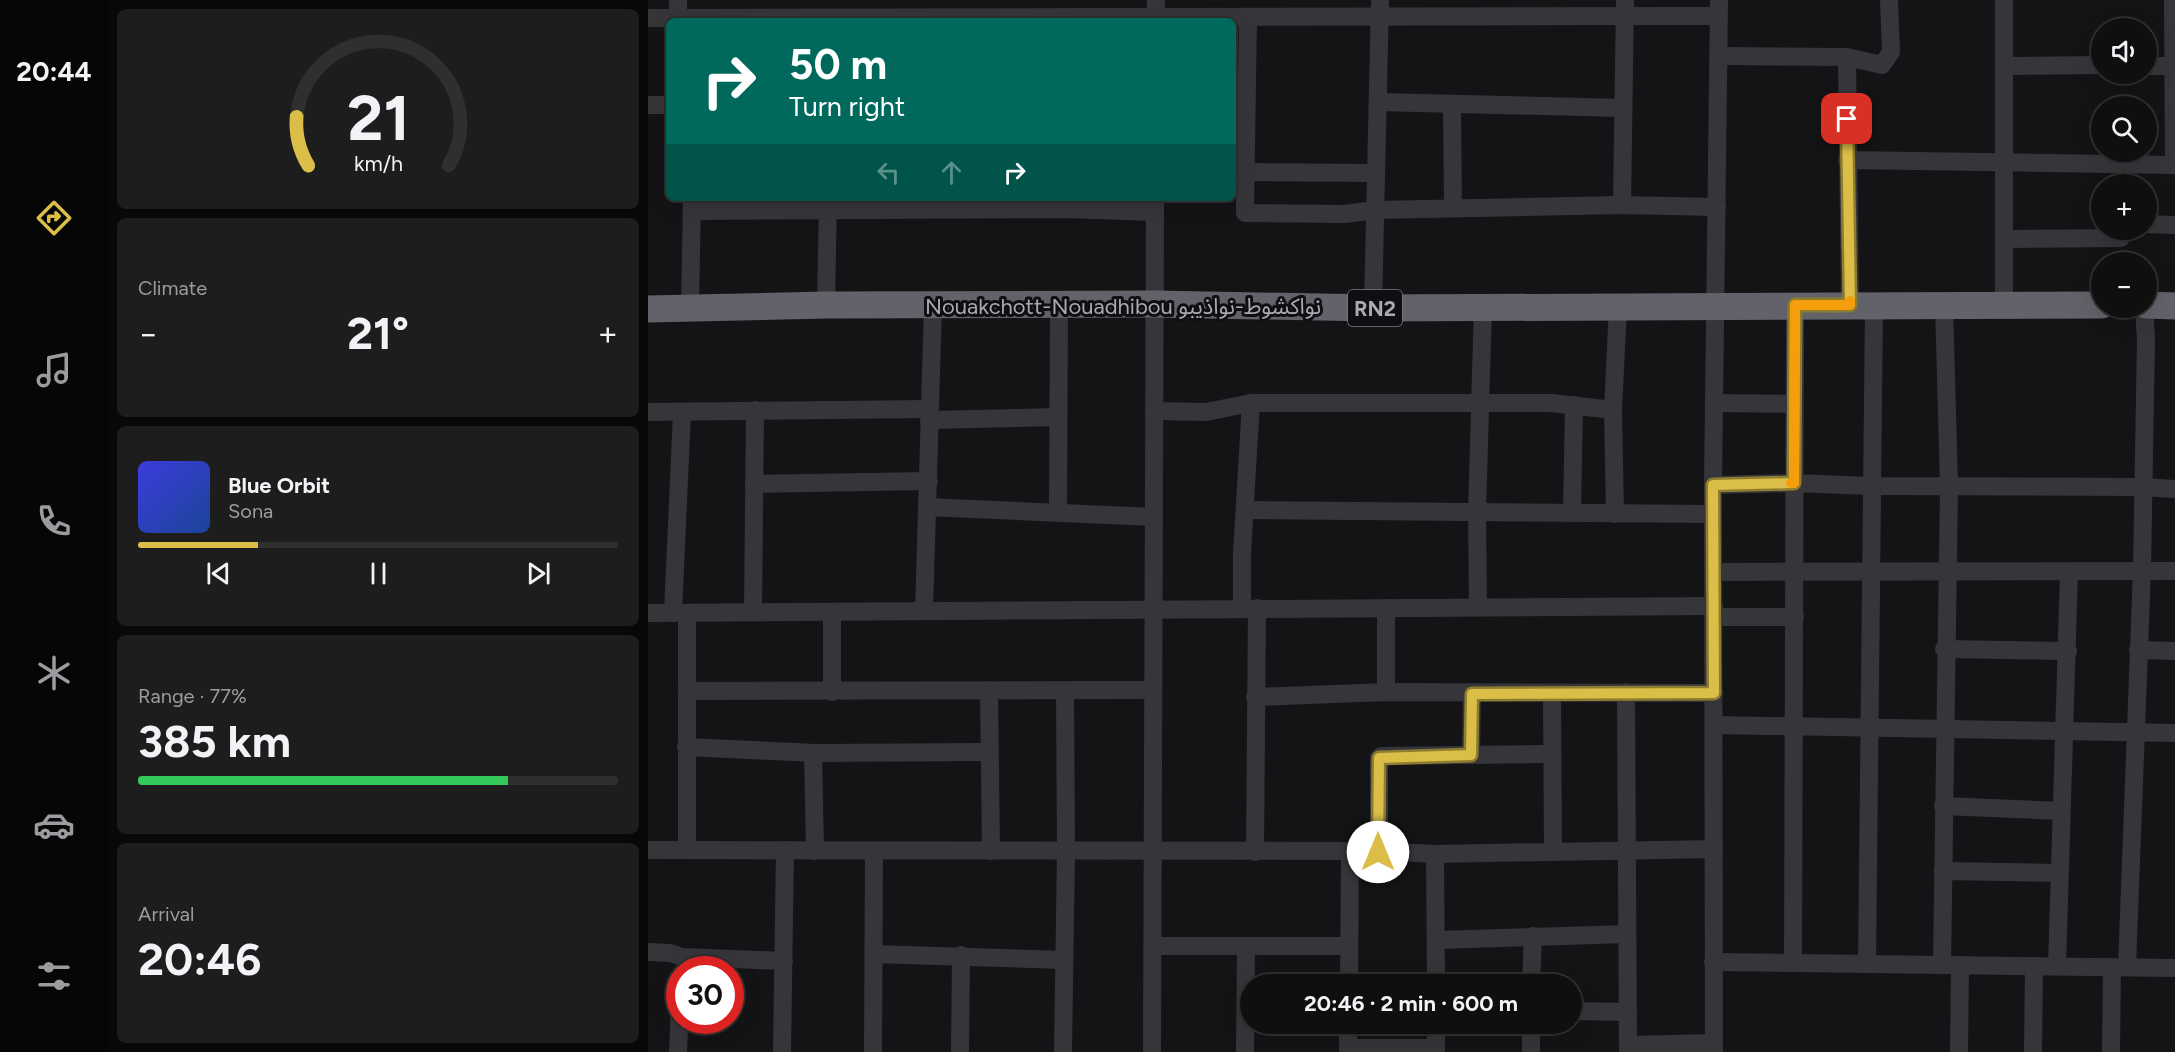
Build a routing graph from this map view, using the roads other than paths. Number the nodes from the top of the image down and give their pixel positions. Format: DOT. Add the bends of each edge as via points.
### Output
graph roads {
  1 [pos="1156,0"];
  2 [pos="1889,0"];
  3 [pos="2004,0"];
  4 [pos="2173,0"];
  5 [pos="1380,8"];
  6 [pos="1625,8"];
  7 [pos="1719,8"];
  8 [pos="678,9"];
  9 [pos="868,9"];
  10 [pos="962,9"];
  11 [pos="1248,17"];
  12 [pos="648,18"];
  13 [pos="817,18"];
  14 [pos="836,18"];
  15 [pos="1057,18"];
  16 [pos="1155,18"];
  17 [pos="1217,18"];
  18 [pos="1719,56"];
  19 [pos="1847,57"];
  20 [pos="2004,66"];
  21 [pos="2091,66"];
  22 [pos="2157,66"];
  23 [pos="2174,66"];
  24 [pos="1378,102"];
  25 [pos="648,105"];
  26 [pos="666,105"];
  27 [pos="1452,105"];
  28 [pos="1623,108"];
  29 [pos="1847,160"];
  30 [pos="2004,163"];
  31 [pos="2174,165"];
  32 [pos="1246,172"];
  33 [pos="1376,173"];
  34 [pos="1064,204"];
  35 [pos="692,205"];
  36 [pos="828,205"];
  37 [pos="1155,205"];
  38 [pos="1622,205"];
  39 [pos="1717,207"];
  40 [pos="1453,208"];
  41 [pos="1375,210"];
  42 [pos="2157,224"];
  43 [pos="2175,225"];
  44 [pos="2091,238"];
  45 [pos="2005,239"];
  46 [pos="1155,304"];
  47 [pos="1716,304"];
  48 [pos="1944,304"];
  49 [pos="826,305"];
  50 [pos="933,305"];
  51 [pos="1059,305"];
  52 [pos="1795,305"];
  53 [pos="2091,305"];
  54 [pos="1483,306"];
  55 [pos="1618,306"];
  56 [pos="1862,306"];
  57 [pos="2004,306"];
  58 [pos="2157,306"];
  59 [pos="2175,306"];
  60 [pos="1373,308"];
  61 [pos="648,309"];
  62 [pos="690,309"];
  63 [pos="2145,318"];
  64 [pos="1251,403"];
  65 [pos="1714,403"];
  66 [pos="1794,404"];
  67 [pos="1480,405"];
  68 [pos="1574,405"];
  69 [pos="755,410"];
  70 [pos="1613,410"];
  71 [pos="1154,411"];
  72 [pos="648,412"];
  73 [pos="682,413"];
  74 [pos="929,415"];
  75 [pos="1058,417"];
  76 [pos="929,481"];
  77 [pos="1794,483"];
  78 [pos="754,484"];
  79 [pos="1713,485"];
  80 [pos="1871,486"];
  81 [pos="1949,487"];
  82 [pos="2143,487"];
  83 [pos="2175,489"];
  84 [pos="928,507"];
  85 [pos="1245,510"];
  86 [pos="1058,511"];
  87 [pos="1477,512"];
  88 [pos="1572,513"];
  89 [pos="1615,514"];
  90 [pos="1713,514"];
  91 [pos="1154,516"];
  92 [pos="2142,570"];
  93 [pos="2175,571"];
  94 [pos="1714,572"];
  95 [pos="1870,572"];
  96 [pos="1946,572"];
  97 [pos="2069,572"];
  98 [pos="1795,574"];
  99 [pos="1478,607"];
  100 [pos="1249,608"];
  101 [pos="1386,608"];
  102 [pos="1154,609"];
  103 [pos="924,611"];
  104 [pos="753,612"];
  105 [pos="832,612"];
  106 [pos="1714,612"];
  107 [pos="648,613"];
  108 [pos="680,614"];
  109 [pos="1795,617"];
  110 [pos="1944,649"];
  111 [pos="2138,650"];
  112 [pos="2068,651"];
  113 [pos="2175,651"];
  114 [pos="1154,690"];
  115 [pos="687,691"];
  116 [pos="1065,691"];
  117 [pos="832,692"];
  118 [pos="988,692"];
  119 [pos="1386,692"];
  120 [pos="1626,692"];
  121 [pos="1552,693"];
  122 [pos="1714,693"];
  123 [pos="1472,694"];
  124 [pos="1255,697"];
  125 [pos="1714,725"];
  126 [pos="1795,727"];
  127 [pos="1869,729"];
  128 [pos="1943,729"];
  129 [pos="2065,732"];
  130 [pos="2136,732"];
  131 [pos="2175,733"];
  132 [pos="686,747"];
  133 [pos="989,752"];
  134 [pos="813,753"];
  135 [pos="1552,754"];
  136 [pos="1471,755"];
  137 [pos="1943,806"];
  138 [pos="2061,811"];
  139 [pos="1714,849"];
  140 [pos="648,850"];
  141 [pos="687,850"];
  142 [pos="785,850"];
  143 [pos="1628,850"];
  144 [pos="815,851"];
  145 [pos="1066,851"];
  146 [pos="1153,851"];
  147 [pos="1553,851"];
  148 [pos="874,852"];
  149 [pos="991,852"];
  150 [pos="1255,852"];
  151 [pos="1350,852"];
  152 [pos="1378,852"];
  153 [pos="1435,854"];
  154 [pos="1943,871"];
  155 [pos="2059,873"];
  156 [pos="1627,934"];
  157 [pos="1533,936"];
  158 [pos="1436,940"];
  159 [pos="1153,946"];
  160 [pos="1246,946"];
  161 [pos="1349,946"];
  162 [pos="648,952"];
  163 [pos="874,954"];
  164 [pos="961,955"];
  165 [pos="674,956"];
  166 [pos="1064,960"];
  167 [pos="784,961"];
  168 [pos="744,962"];
  169 [pos="1713,962"];
  170 [pos="1793,963"];
  171 [pos="1867,964"];
  172 [pos="1951,965"];
  173 [pos="2034,966"];
  174 [pos="2057,966"];
  175 [pos="2120,967"];
  176 [pos="2175,968"];
  177 [pos="1247,974"];
  178 [pos="1349,974"];
  179 [pos="1436,974"];
  180 [pos="1532,974"];
  181 [pos="1582,1011"];
  182 [pos="1628,1012"];
  183 [pos="679,1034"];
  184 [pos="1246,1034"];
  185 [pos="1348,1034"];
  186 [pos="1436,1034"];
  187 [pos="1531,1034"];
  188 [pos="1628,1048"];
  189 [pos="1714,1048"];
  190 [pos="1348,1050"];
  191 [pos="1436,1050"];
  192 [pos="678,1052"];
  193 [pos="782,1052"];
  194 [pos="873,1052"];
  195 [pos="960,1052"];
  196 [pos="1064,1052"];
  197 [pos="1152,1052"];
  198 [pos="1245,1052"];
  199 [pos="1531,1052"];
  200 [pos="1959,1052"];
  201 [pos="2033,1052"];
  202 [pos="2111,1052"];
  1 -- 16 [label="street"];
  2 -- 19 [label="street" via="1888,60 1882,65"];
  3 -- 20 [label="street"];
  4 -- 23 [label="street"];
  5 -- 6 [label="street"];
  5 -- 11 [label="street"];
  5 -- 24 [label="street"];
  6 -- 7 [label="street"];
  6 -- 28 [label="street"];
  7 -- 18 [label="street"];
  8 -- 12 [label="street"];
  8 -- 13 [label="street"];
  9 -- 10 [label="street"];
  9 -- 14 [label="street"];
  10 -- 15 [label="street"];
  11 -- 17 [label="street"];
  11 -- 32 [label="street"];
  18 -- 19 [label="street"];
  18 -- 39 [label="street"];
  19 -- 29 [label="street"];
  20 -- 21 [label="street"];
  20 -- 30 [label="street"];
  22 -- 23 [label="street"];
  23 -- 31 [label="street"];
  24 -- 27 [label="street"];
  24 -- 33 [label="street"];
  25 -- 26 [label="street"];
  27 -- 28 [label="street"];
  27 -- 40 [label="street"];
  28 -- 38 [label="street"];
  29 -- 30 [label="street"];
  29 -- 56 [label="street"];
  30 -- 31 [label="street"];
  30 -- 45 [label="street"];
  32 -- 33 [label="street"];
  32 -- 41 [label="street" via="1244,211 1248,214 1345,214"];
  33 -- 41 [label="street"];
  34 -- 36 [label="street"];
  34 -- 37 [label="street"];
  35 -- 36 [label="street"];
  35 -- 62 [label="street"];
  36 -- 49 [label="street"];
  37 -- 46 [label="street"];
  38 -- 39 [label="street"];
  38 -- 40 [label="street"];
  39 -- 47 [label="street"];
  40 -- 41 [label="street"];
  41 -- 60 [label="street"];
  42 -- 43 [label="street"];
  44 -- 45 [label="street"];
  45 -- 57 [label="street"];
  46 -- 51 [label="highway, Nouakchott-Nouadhibou نواكشوط-نواذيبو / RN2"];
  46 -- 60 [label="highway, Nouakchott-Nouadhibou نواكشوط-نواذيبو / RN2"];
  46 -- 71 [label="street"];
  47 -- 52 [label="highway, Nouakchott-Nouadhibou نواكشوط-نواذيبو / RN2"];
  47 -- 55 [label="highway, Nouakchott-Nouadhibou نواكشوط-نواذيبو / RN2"];
  47 -- 65 [label="street"];
  48 -- 56 [label="highway, Nouakchott-Nouadhibou نواكشوط-نواذيبو / RN2"];
  48 -- 57 [label="highway, Nouakchott-Nouadhibou نواكشوط-نواذيبو / RN2"];
  48 -- 81 [label="street"];
  49 -- 50 [label="highway, Nouakchott-Nouadhibou نواكشوط-نواذيبو / RN2"];
  49 -- 62 [label="highway, Nouakchott-Nouadhibou نواكشوط-نواذيبو / RN2"];
  50 -- 51 [label="highway, Nouakchott-Nouadhibou نواكشوط-نواذيبو / RN2"];
  50 -- 74 [label="street"];
  51 -- 75 [label="street"];
  52 -- 56 [label="highway, Nouakchott-Nouadhibou نواكشوط-نواذيبو / RN2"];
  52 -- 66 [label="street"];
  53 -- 57 [label="highway, Nouakchott-Nouadhibou نواكشوط-نواذيبو / RN2"];
  54 -- 55 [label="highway, Nouakchott-Nouadhibou نواكشوط-نواذيبو / RN2"];
  54 -- 60 [label="highway, Nouakchott-Nouadhibou نواكشوط-نواذيبو / RN2"];
  54 -- 67 [label="street"];
  55 -- 70 [label="street"];
  56 -- 80 [label="street"];
  58 -- 59 [label="highway"];
  61 -- 62 [label="highway, Nouakchott-Nouadhibou نواكشوط-نواذيبو / RN2"];
  63 -- 82 [label="street"];
  64 -- 67 [label="street"];
  64 -- 71 [label="street" via="1206,412"];
  64 -- 85 [label="street"];
  65 -- 66 [label="street"];
  65 -- 79 [label="street"];
  66 -- 77 [label="street"];
  67 -- 68 [label="street"];
  67 -- 87 [label="street"];
  68 -- 70 [label="street"];
  68 -- 88 [label="street"];
  69 -- 73 [label="street"];
  69 -- 74 [label="street"];
  69 -- 78 [label="street"];
  70 -- 89 [label="street"];
  71 -- 91 [label="street"];
  72 -- 73 [label="street"];
  73 -- 108 [label="street"];
  74 -- 75 [label="street"];
  74 -- 76 [label="street"];
  75 -- 86 [label="street"];
  76 -- 78 [label="street"];
  76 -- 84 [label="street"];
  77 -- 79 [label="street"];
  77 -- 80 [label="street"];
  77 -- 98 [label="street"];
  78 -- 104 [label="street"];
  79 -- 90 [label="street"];
  80 -- 81 [label="street"];
  80 -- 95 [label="street"];
  81 -- 82 [label="street"];
  81 -- 96 [label="street"];
  82 -- 83 [label="street"];
  82 -- 92 [label="street"];
  84 -- 86 [label="street"];
  84 -- 103 [label="street"];
  85 -- 87 [label="street"];
  85 -- 100 [label="street"];
  86 -- 91 [label="street"];
  87 -- 88 [label="street"];
  87 -- 99 [label="street"];
  88 -- 89 [label="street"];
  89 -- 90 [label="street"];
  90 -- 94 [label="street"];
  91 -- 102 [label="street"];
  92 -- 93 [label="street"];
  92 -- 97 [label="street"];
  92 -- 111 [label="street"];
  94 -- 98 [label="street"];
  94 -- 106 [label="street"];
  95 -- 96 [label="street"];
  95 -- 98 [label="street"];
  95 -- 127 [label="street"];
  96 -- 97 [label="street"];
  96 -- 110 [label="street"];
  97 -- 112 [label="street"];
  98 -- 109 [label="street"];
  99 -- 101 [label="street"];
  99 -- 106 [label="street"];
  100 -- 101 [label="street"];
  100 -- 102 [label="street"];
  100 -- 124 [label="street"];
  101 -- 119 [label="street"];
  102 -- 103 [label="street"];
  102 -- 114 [label="street"];
  103 -- 105 [label="street"];
  104 -- 105 [label="street"];
  104 -- 108 [label="street"];
  105 -- 117 [label="street"];
  106 -- 109 [label="street"];
  106 -- 122 [label="street"];
  107 -- 108 [label="street"];
  108 -- 115 [label="street"];
  109 -- 126 [label="street"];
  110 -- 112 [label="street"];
  110 -- 128 [label="street"];
  111 -- 113 [label="street"];
  111 -- 130 [label="street"];
  112 -- 129 [label="street"];
  114 -- 116 [label="street"];
  114 -- 146 [label="street"];
  115 -- 117 [label="street"];
  115 -- 132 [label="street"];
  116 -- 118 [label="street"];
  116 -- 145 [label="street"];
  117 -- 118 [label="street"];
  118 -- 133 [label="street"];
  119 -- 123 [label="street"];
  119 -- 124 [label="street"];
  120 -- 121 [label="street"];
  120 -- 122 [label="street"];
  120 -- 143 [label="street"];
  121 -- 123 [label="street"];
  121 -- 135 [label="street"];
  122 -- 125 [label="street"];
  123 -- 136 [label="street"];
  124 -- 150 [label="street"];
  125 -- 126 [label="street"];
  125 -- 139 [label="street"];
  126 -- 127 [label="street"];
  126 -- 170 [label="street"];
  127 -- 128 [label="street"];
  127 -- 171 [label="street"];
  128 -- 129 [label="street"];
  128 -- 137 [label="street"];
  129 -- 130 [label="street"];
  129 -- 138 [label="street"];
  130 -- 131 [label="street"];
  130 -- 175 [label="street"];
  132 -- 134 [label="street"];
  132 -- 141 [label="street"];
  133 -- 134 [label="street"];
  133 -- 149 [label="street"];
  134 -- 144 [label="street"];
  135 -- 136 [label="street"];
  135 -- 147 [label="street"];
  136 -- 152 [label="street" via="1379,758"];
  137 -- 138 [label="street"];
  137 -- 154 [label="street"];
  138 -- 155 [label="street"];
  139 -- 143 [label="street"];
  139 -- 169 [label="street"];
  140 -- 141 [label="street"];
  141 -- 142 [label="street"];
  142 -- 144 [label="street"];
  142 -- 167 [label="street"];
  143 -- 147 [label="street"];
  143 -- 156 [label="street"];
  144 -- 148 [label="street"];
  145 -- 146 [label="street"];
  145 -- 149 [label="street"];
  145 -- 166 [label="street"];
  146 -- 150 [label="street"];
  146 -- 159 [label="street"];
  147 -- 153 [label="street"];
  148 -- 149 [label="street"];
  148 -- 163 [label="street"];
  150 -- 151 [label="street"];
  151 -- 152 [label="street"];
  151 -- 161 [label="street"];
  152 -- 153 [label="street"];
  153 -- 158 [label="street"];
  154 -- 155 [label="street"];
  154 -- 172 [label="street"];
  155 -- 174 [label="street"];
  156 -- 157 [label="street"];
  156 -- 182 [label="street"];
  157 -- 158 [label="street"];
  157 -- 180 [label="street"];
  158 -- 179 [label="street"];
  159 -- 160 [label="street"];
  159 -- 197 [label="street"];
  160 -- 161 [label="street"];
  160 -- 177 [label="street"];
  161 -- 178 [label="street"];
  162 -- 165 [label="street"];
  163 -- 164 [label="street"];
  163 -- 194 [label="street"];
  164 -- 166 [label="street"];
  164 -- 195 [label="street"];
  166 -- 196 [label="street"];
  167 -- 168 [label="street"];
  167 -- 193 [label="street"];
  169 -- 170 [label="street"];
  169 -- 189 [label="street"];
  170 -- 171 [label="street"];
  171 -- 172 [label="street"];
  172 -- 173 [label="street"];
  172 -- 200 [label="street"];
  173 -- 174 [label="street"];
  173 -- 201 [label="street"];
  174 -- 175 [label="street"];
  175 -- 176 [label="street"];
  175 -- 202 [label="street"];
  181 -- 182 [label="street"];
  182 -- 188 [label="street"];
  183 -- 192 [label="street"];
  184 -- 198 [label="street"];
  185 -- 190 [label="street"];
  186 -- 191 [label="street"];
  187 -- 199 [label="street"];
  188 -- 189 [label="street"];
  190 -- 191 [label="street"];
}
